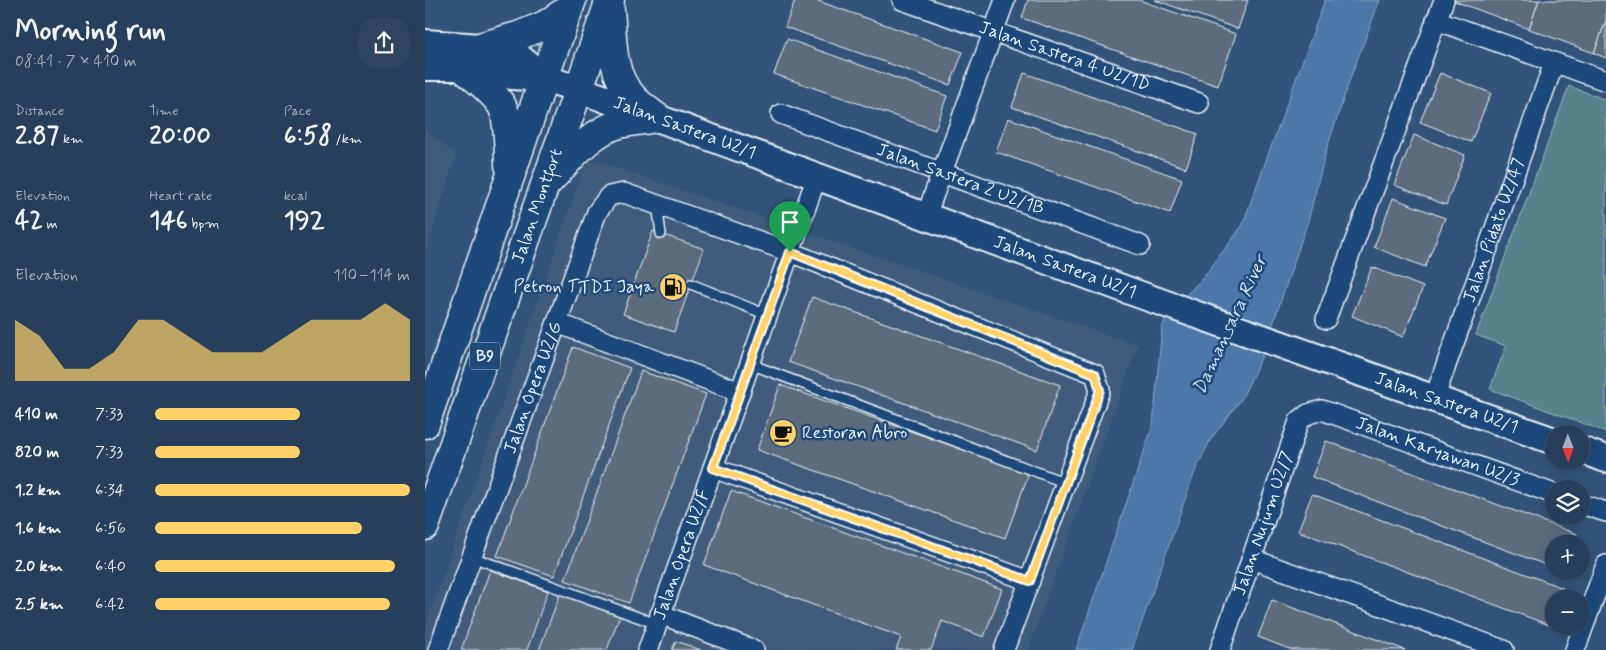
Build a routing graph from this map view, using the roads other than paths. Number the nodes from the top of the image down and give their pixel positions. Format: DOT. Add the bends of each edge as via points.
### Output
graph roads {
  1 [pos="902,0"];
  2 [pos="1005,0"];
  3 [pos="1444,0"];
  4 [pos="610,1"];
  5 [pos="571,5"];
  6 [pos="1436,20"];
  7 [pos="993,32"];
  8 [pos="425,43"];
  9 [pos="471,57"];
  10 [pos="1554,62"];
  11 [pos="425,67"];
  12 [pos="544,78"];
  13 [pos="1606,81"];
  14 [pos="578,89"];
  15 [pos="1199,103"];
  16 [pos="781,114"];
  17 [pos="658,118"];
  18 [pos="942,172"];
  19 [pos="817,176"];
  20 [pos="510,177"];
  21 [pos="544,186"];
  22 [pos="657,204"];
  23 [pos="926,216"];
  24 [pos="661,234"];
  25 [pos="1140,245"];
  26 [pos="790,252"];
  27 [pos="691,284"];
  28 [pos="767,315"];
  29 [pos="1326,319"];
  30 [pos="557,323"];
  31 [pos="750,364"];
  32 [pos="740,392"];
  33 [pos="1434,399"];
  34 [pos="1323,410"];
  35 [pos="425,424"];
  36 [pos="1545,438"];
  37 [pos="1590,453"];
  38 [pos="1606,459"];
  39 [pos="713,468"];
  40 [pos="1066,483"];
  41 [pos="1545,491"];
  42 [pos="1590,507"];
  43 [pos="1606,512"];
  44 [pos="425,526"];
  45 [pos="472,557"];
  46 [pos="1252,559"];
  47 [pos="1606,565"];
  48 [pos="1030,581"];
  49 [pos="659,619"];
  50 [pos="438,650"];
  51 [pos="648,650"];
  52 [pos="754,650"];
  53 [pos="1004,650"];
  54 [pos="1220,650"];
  55 [pos="1504,650"];
  56 [pos="1575,650"];
  1 -- 7 [label="street, Jalan Sastera 4 U2/1D"];
  2 -- 7 [label="street"];
  3 -- 6 [label="street"];
  4 -- 14 [label="main road, Jalan Montfort / B9"];
  4 -- 17 [label="main road" via="615,66 621,81 630,95"];
  5 -- 9 [label="main road" via="545,25"];
  5 -- 12 [label="main road, Jalan Montfort / B9"];
  6 -- 10 [label="street"];
  6 -- 29 [label="street"];
  7 -- 15 [label="street, Jalan Sastera 4 U2/1D"];
  7 -- 18 [label="street"];
  8 -- 9 [label="street"];
  9 -- 11 [label="street"];
  9 -- 12 [label="street, Jalan Sastera U2/1" via="512,76"];
  9 -- 20 [label="main road" via="487,89 503,107"];
  10 -- 13 [label="street"];
  10 -- 33 [label="street, Jalan Pidato U2/47"];
  12 -- 14 [label="street, Jalan Sastera U2/1"];
  12 -- 20 [label="main road, Jalan Montfort / B9"];
  14 -- 17 [label="street, Jalan Sastera U2/1"];
  14 -- 21 [label="main road, Jalan Montfort / B9"];
  16 -- 18 [label="street, Jalan Sastera 2 U2/1B"];
  17 -- 19 [label="street, Jalan Sastera U2/1"];
  17 -- 21 [label="main road" via="619,124 601,132 581,147"];
  18 -- 23 [label="street"];
  18 -- 25 [label="street, Jalan Sastera 2 U2/1B"];
  19 -- 23 [label="street, Jalan Sastera U2/1"];
  19 -- 26 [label="street, Jalan Opera U2/F"];
  20 -- 35 [label="main road, Jalan Montfort / B9"];
  21 -- 44 [label="main road, Jalan Montfort / B9"];
  22 -- 24 [label="lane"];
  22 -- 26 [label="street, Jalan Opera U2/G"];
  22 -- 30 [label="street, Jalan Opera U2/G" via="624,194 609,196 597,212"];
  23 -- 33 [label="street, Jalan Sastera U2/1"];
  26 -- 28 [label="street, Jalan Opera U2/F"];
  26 -- 40 [label="street, Jalan Opera U2/G" via="1095,374 1100,390"];
  27 -- 28 [label="lane"];
  28 -- 31 [label="street, Jalan Opera U2/F"];
  30 -- 32 [label="street"];
  30 -- 45 [label="street, Jalan Opera U2/G"];
  31 -- 32 [label="street, Jalan Opera U2/F"];
  31 -- 40 [label="lane"];
  32 -- 39 [label="street, Jalan Opera U2/F"];
  33 -- 36 [label="street, Jalan Sastera U2/1"];
  34 -- 41 [label="street, Jalan Karyawan U2/3"];
  34 -- 46 [label="street, Jalan Nujum U2/7" via="1308,414 1299,422"];
  37 -- 38 [label="street"];
  39 -- 48 [label="street"];
  39 -- 49 [label="street, Jalan Opera U2/F"];
  40 -- 48 [label="street"];
  42 -- 43 [label="street"];
  45 -- 49 [label="lane"];
  45 -- 50 [label="street, Jalan Opera U2/G"];
  46 -- 54 [label="street, Jalan Nujum U2/7"];
  46 -- 55 [label="street"];
  47 -- 56 [label="street"];
  48 -- 53 [label="street"];
  49 -- 51 [label="street, Jalan Opera U2/F"];
  49 -- 52 [label="street"];
}
